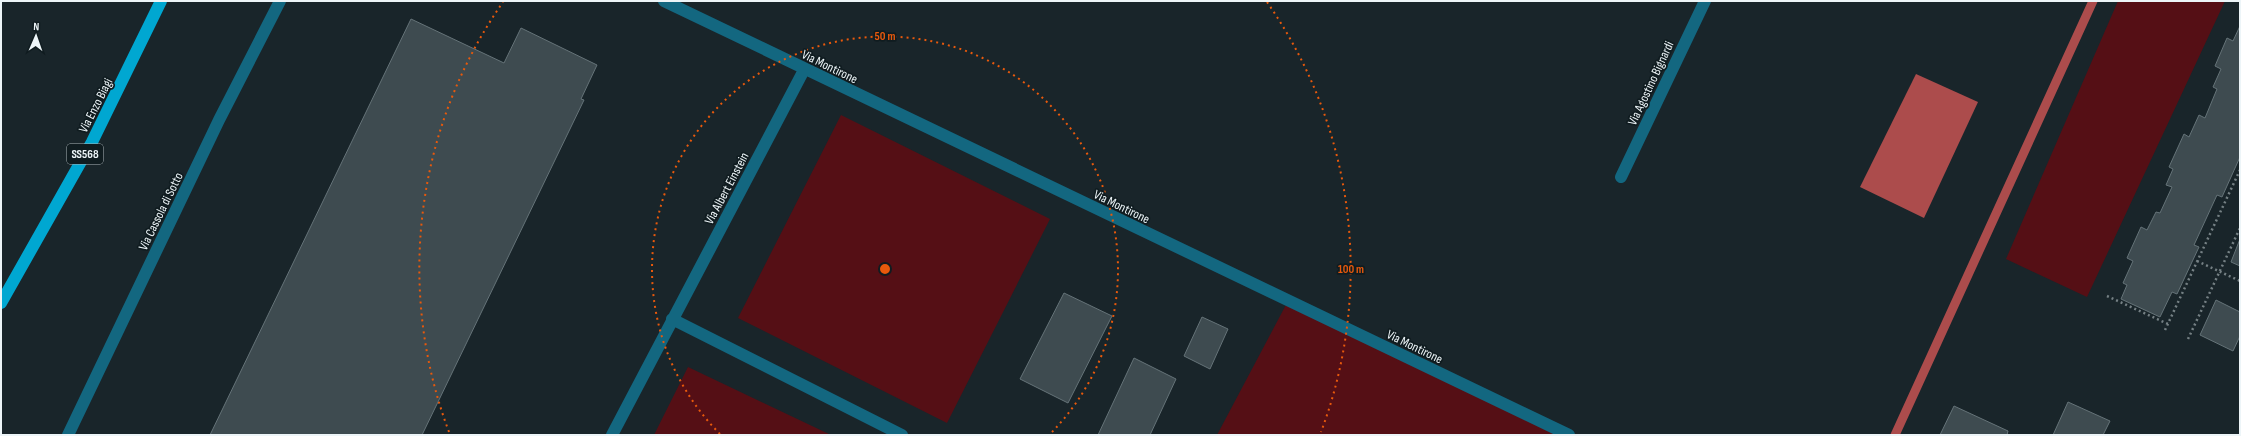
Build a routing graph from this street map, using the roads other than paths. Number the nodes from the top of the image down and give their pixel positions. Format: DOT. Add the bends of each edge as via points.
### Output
graph roads {
  1 [pos="161,1"];
  2 [pos="280,1"];
  3 [pos="664,1"];
  4 [pos="1705,1"];
  5 [pos="804,70"];
  6 [pos="1622,177"];
  7 [pos="1,303"];
  8 [pos="672,319"];
  9 [pos="68,435"];
  10 [pos="612,435"];
  11 [pos="902,435"];
  12 [pos="1569,435"];
  1 -- 7 [label="main road, Via Enzo Biagi / SS568" via="92,142"];
  2 -- 9 [label="street, Via Cassola di Sotto" via="219,120"];
  3 -- 5 [label="street, Via Montirone"];
  4 -- 6 [label="street, Via Agostino Bignardi"];
  5 -- 8 [label="street, Via Albert Einstein"];
  5 -- 12 [label="street, Via Montirone"];
  8 -- 10 [label="street, Via Albert Einstein"];
  8 -- 11 [label="street"];
}
